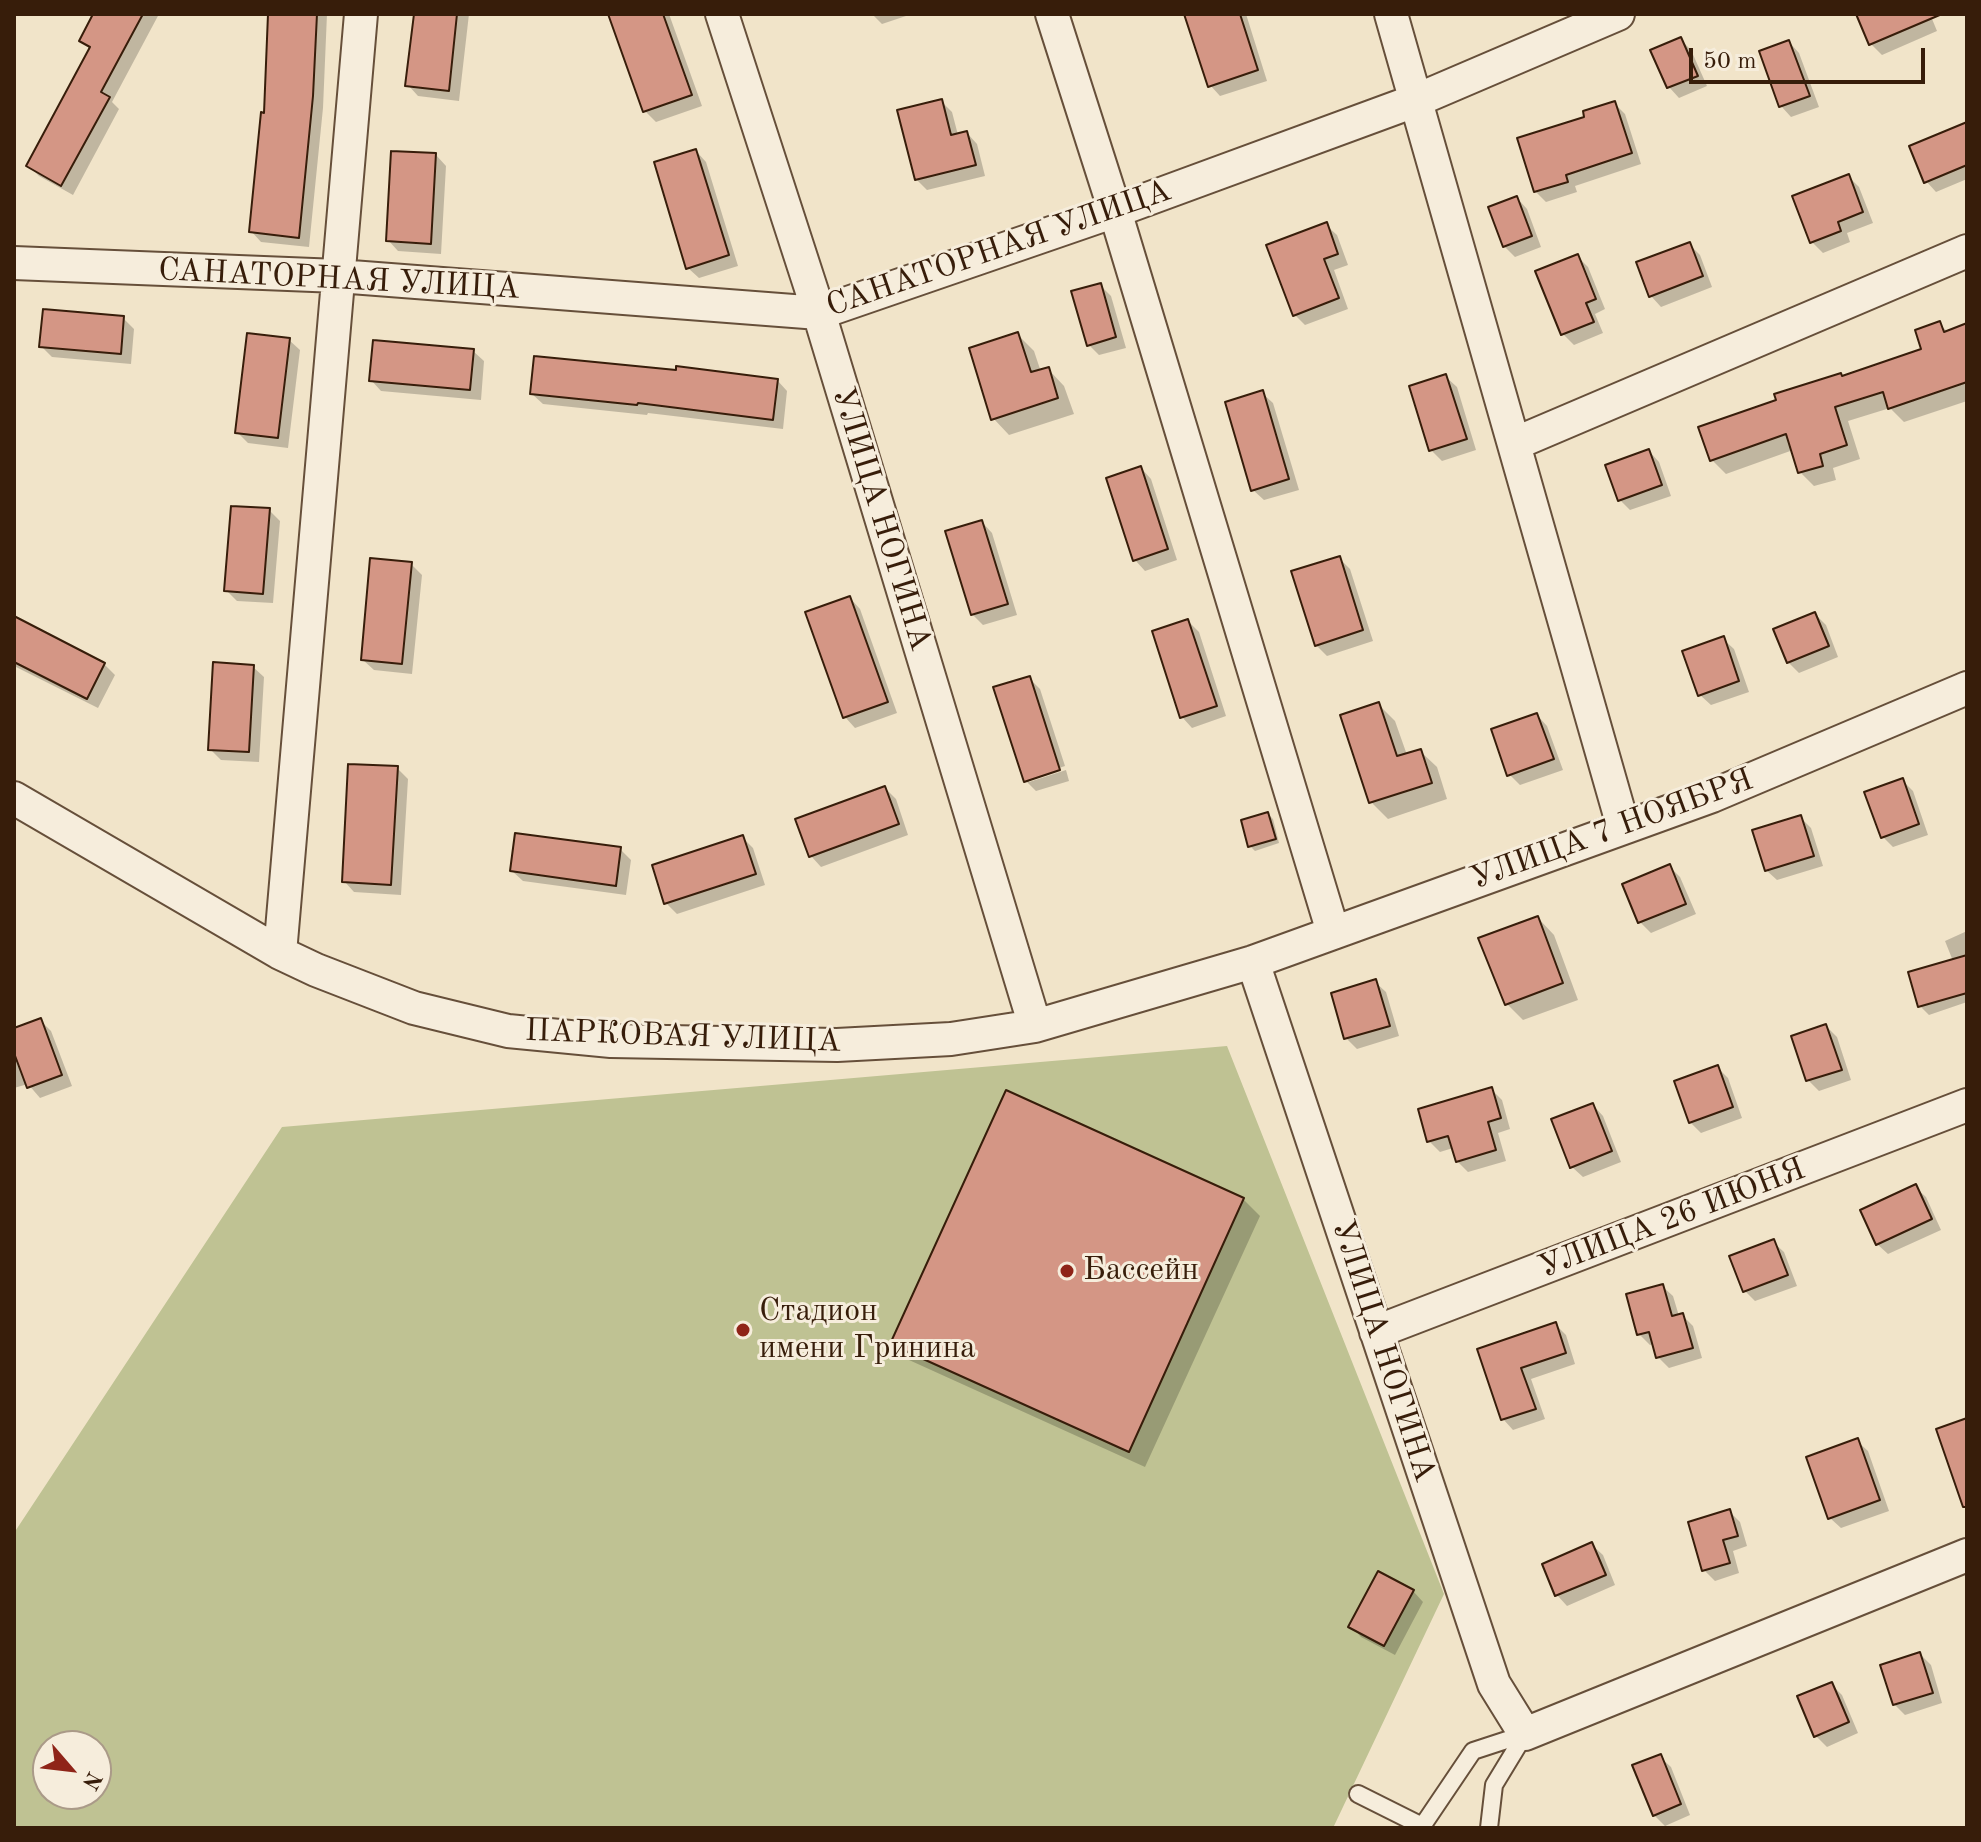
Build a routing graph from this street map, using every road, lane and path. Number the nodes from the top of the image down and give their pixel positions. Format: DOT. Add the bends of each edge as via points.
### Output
graph roads {
  1 [pos="361,14"];
  2 [pos="722,14"];
  3 [pos="1052,14"];
  4 [pos="1391,14"];
  5 [pos="1618,14"];
  6 [pos="1417,100"];
  7 [pos="1115,211"];
  8 [pos="1967,251"];
  9 [pos="14,263"];
  10 [pos="338,276"];
  11 [pos="819,313"];
  12 [pos="1514,444"];
  13 [pos="1967,688"];
  14 [pos="14,798"];
  15 [pos="1623,826"];
  16 [pos="1333,932"];
  17 [pos="280,953"];
  18 [pos="1253,962"];
  19 [pos="1035,1026"];
  20 [pos="1967,1105"];
  21 [pos="1376,1332"];
  22 [pos="1967,1555"];
  23 [pos="1525,1734"];
  24 [pos="1358,1794"];
  25 [pos="1422,1827"];
  26 [pos="1489,1828"];
  1 -- 10 [label="street"];
  2 -- 11 [label="street, УЛИЦА НОГИНА"];
  3 -- 7 [label="street"];
  4 -- 6 [label="street"];
  5 -- 6 [label="street, САНАТОРНАЯ УЛИЦА"];
  6 -- 7 [label="street, САНАТОРНАЯ УЛИЦА"];
  6 -- 12 [label="street"];
  7 -- 11 [label="street, САНАТОРНАЯ УЛИЦА"];
  7 -- 16 [label="street"];
  8 -- 12 [label="street"];
  9 -- 10 [label="street, САНАТОРНАЯ УЛИЦА"];
  10 -- 11 [label="street, САНАТОРНАЯ УЛИЦА"];
  10 -- 17 [label="street"];
  11 -- 19 [label="street, УЛИЦА НОГИНА"];
  12 -- 15 [label="street"];
  13 -- 15 [label="street, УЛИЦА 7 НОЯБРЯ" via="1712,796"];
  14 -- 17 [label="street, ПАРКОВАЯ УЛИЦА"];
  15 -- 16 [label="street, УЛИЦА 7 НОЯБРЯ"];
  16 -- 18 [label="street, УЛИЦА 7 НОЯБРЯ"];
  17 -- 19 [label="street, ПАРКОВАЯ УЛИЦА" via="414,1008 508,1031 611,1041 837,1045 951,1039"];
  18 -- 19 [label="street, ПАРКОВАЯ УЛИЦА"];
  18 -- 21 [label="street, УЛИЦА НОГИНА"];
  20 -- 21 [label="street, УЛИЦА 26 ИЮНЯ"];
  21 -- 23 [label="street, УЛИЦА НОГИНА" via="1494,1684"];
  22 -- 23 [label="street"];
  23 -- 25 [label="lane" via="1473,1751"];
  23 -- 26 [label="lane" via="1494,1785"];
  24 -- 25 [label="lane"];
}
